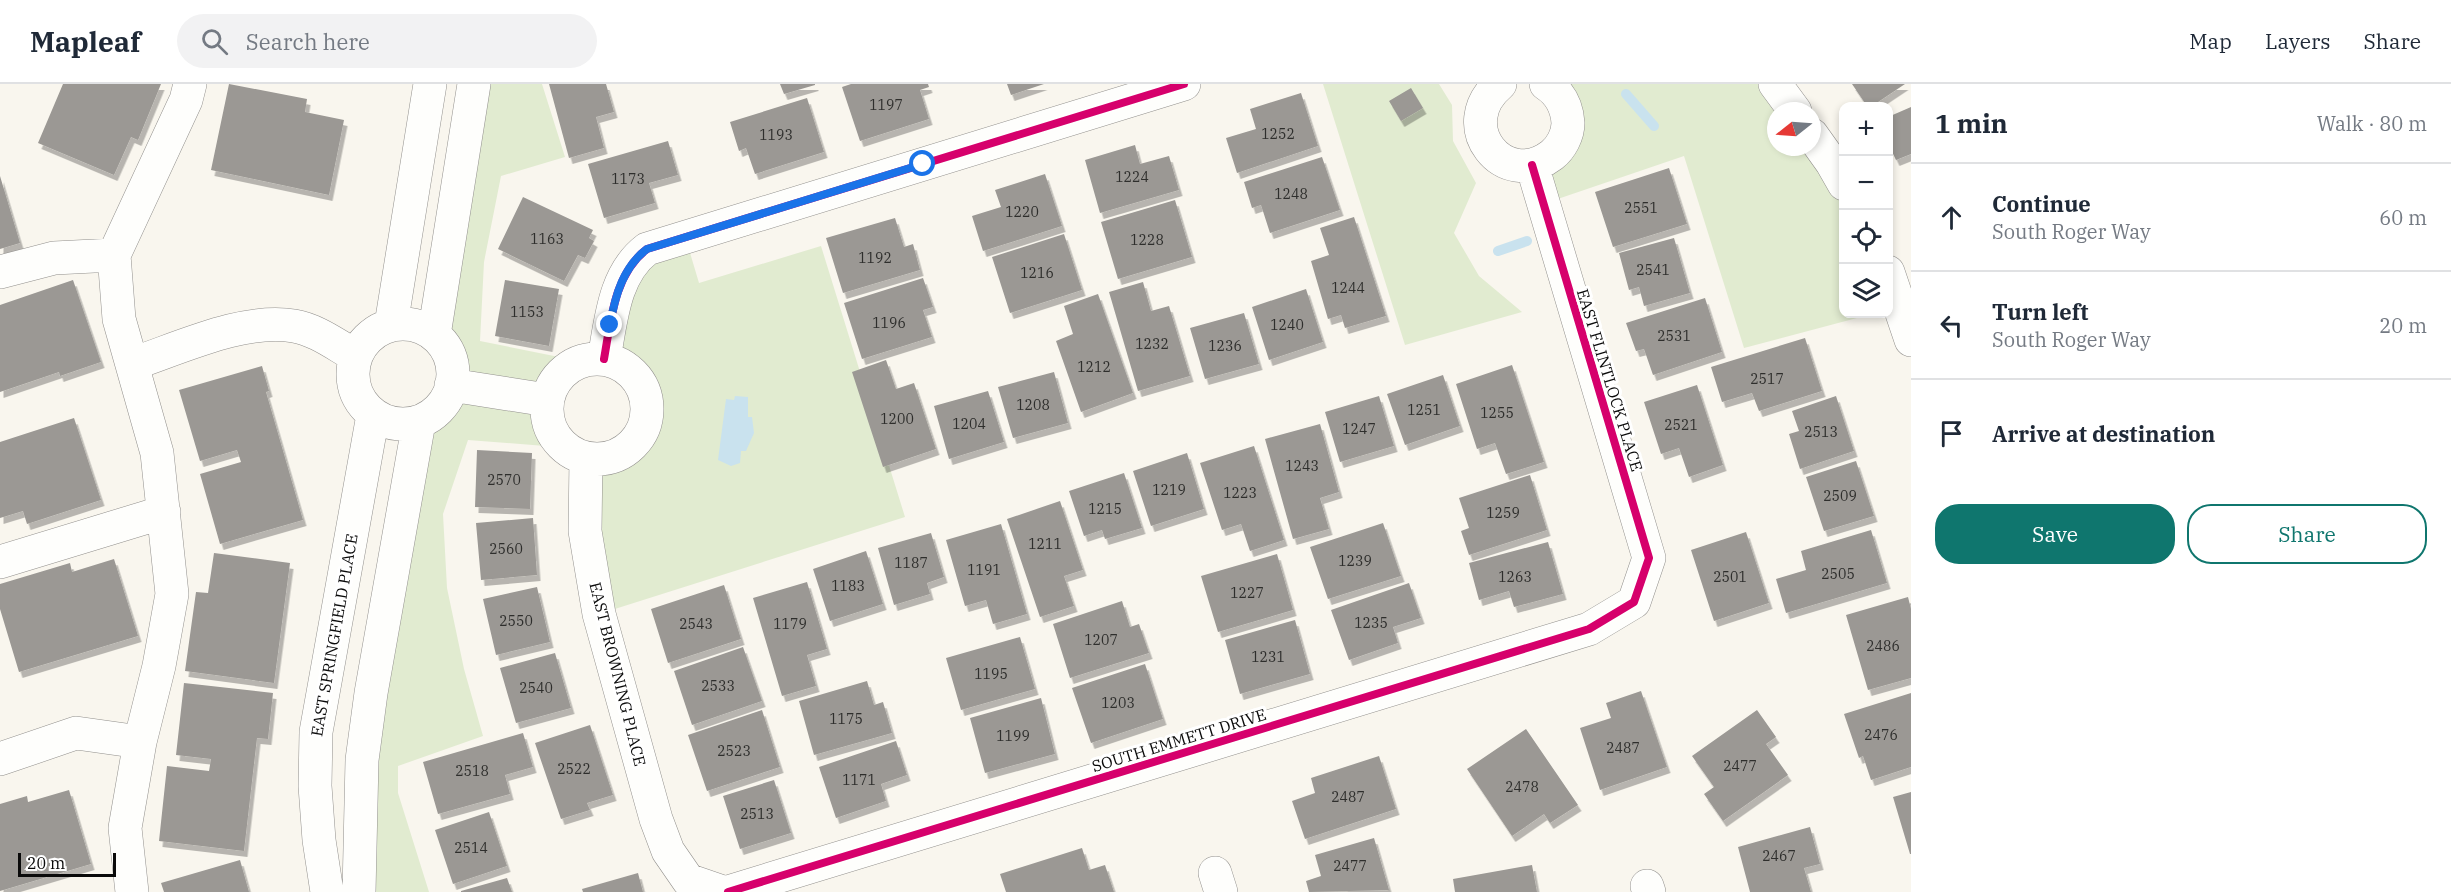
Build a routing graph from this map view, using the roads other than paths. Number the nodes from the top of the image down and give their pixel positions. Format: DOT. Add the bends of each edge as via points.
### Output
graph roads {
  1 [pos="190,84"];
  2 [pos="430,84"];
  3 [pos="474,84"];
  4 [pos="1184,84"];
  5 [pos="1775,84"];
  6 [pos="1488,87"];
  7 [pos="1563,89"];
  8 [pos="1788,102"];
  9 [pos="1821,147"];
  10 [pos="1532,165"];
  11 [pos="1839,174"];
  12 [pos="114,255"];
  13 [pos="0,272"];
  14 [pos="1893,287"];
  15 [pos="391,325"];
  16 [pos="434,334"];
  17 [pos="1911,340"];
  18 [pos="356,357"];
  19 [pos="604,359"];
  20 [pos="132,364"];
  21 [pos="451,385"];
  22 [pos="547,400"];
  23 [pos="373,415"];
  24 [pos="419,422"];
  25 [pos="586,458"];
  26 [pos="164,512"];
  27 [pos="0,562"];
  28 [pos="1634,602"];
  29 [pos="140,742"];
  30 [pos="0,759"];
  31 [pos="132,892"];
  32 [pos="327,892"];
  33 [pos="359,892"];
  34 [pos="723,892"];
  35 [pos="728,892"];
  1 -- 12 [label="street"];
  2 -- 15 [label="street"];
  3 -- 16 [label="street"];
  4 -- 19 [label="street" via="647,249 635,258 619,290"];
  5 -- 8 [label="street"];
  6 -- 10 [label="street" via="1479,123 1482,138 1502,160"];
  7 -- 10 [label="street" via="1568,126 1564,140 1551,156"];
  9 -- 11 [label="street"];
  10 -- 28 [label="street, EAST FLINTLOCK PLACE" via="1649,558"];
  12 -- 13 [label="street" via="54,258"];
  12 -- 20 [label="street" via="119,319"];
  14 -- 17 [label="street"];
  15 -- 16 [label="street" via="418,326"];
  15 -- 18 [label="street" via="369,336"];
  16 -- 21 [label="street" via="452,364"];
  18 -- 20 [label="street" via="321,335 295,326 272,324 246,327"];
  18 -- 23 [label="street" via="352,382"];
  19 -- 22 [label="street" via="579,361 564,370"];
  19 -- 25 [label="street" via="629,369 641,381 648,414 635,443 622,453 607,459"];
  20 -- 26 [label="street" via="157,453"];
  21 -- 22 [label="street"];
  21 -- 24 [label="street" via="440,409"];
  22 -- 25 [label="street" via="552,432 562,445"];
  23 -- 24 [label="street" via="396,424"];
  23 -- 32 [label="street, EAST SPRINGFIELD PLACE" via="316,732 316,797"];
  24 -- 33 [label="street" via="362,760"];
  25 -- 34 [label="street, EAST BROWNING PLACE" via="585,531 599,614 656,819 668,851 688,880"];
  26 -- 27 [label="street"];
  26 -- 29 [label="street" via="172,594"];
  28 -- 35 [label="street, SOUTH EMMETT DRIVE" via="1589,629"];
  29 -- 30 [label="street" via="76,733"];
  29 -- 31 [label="street" via="125,828"];
}
